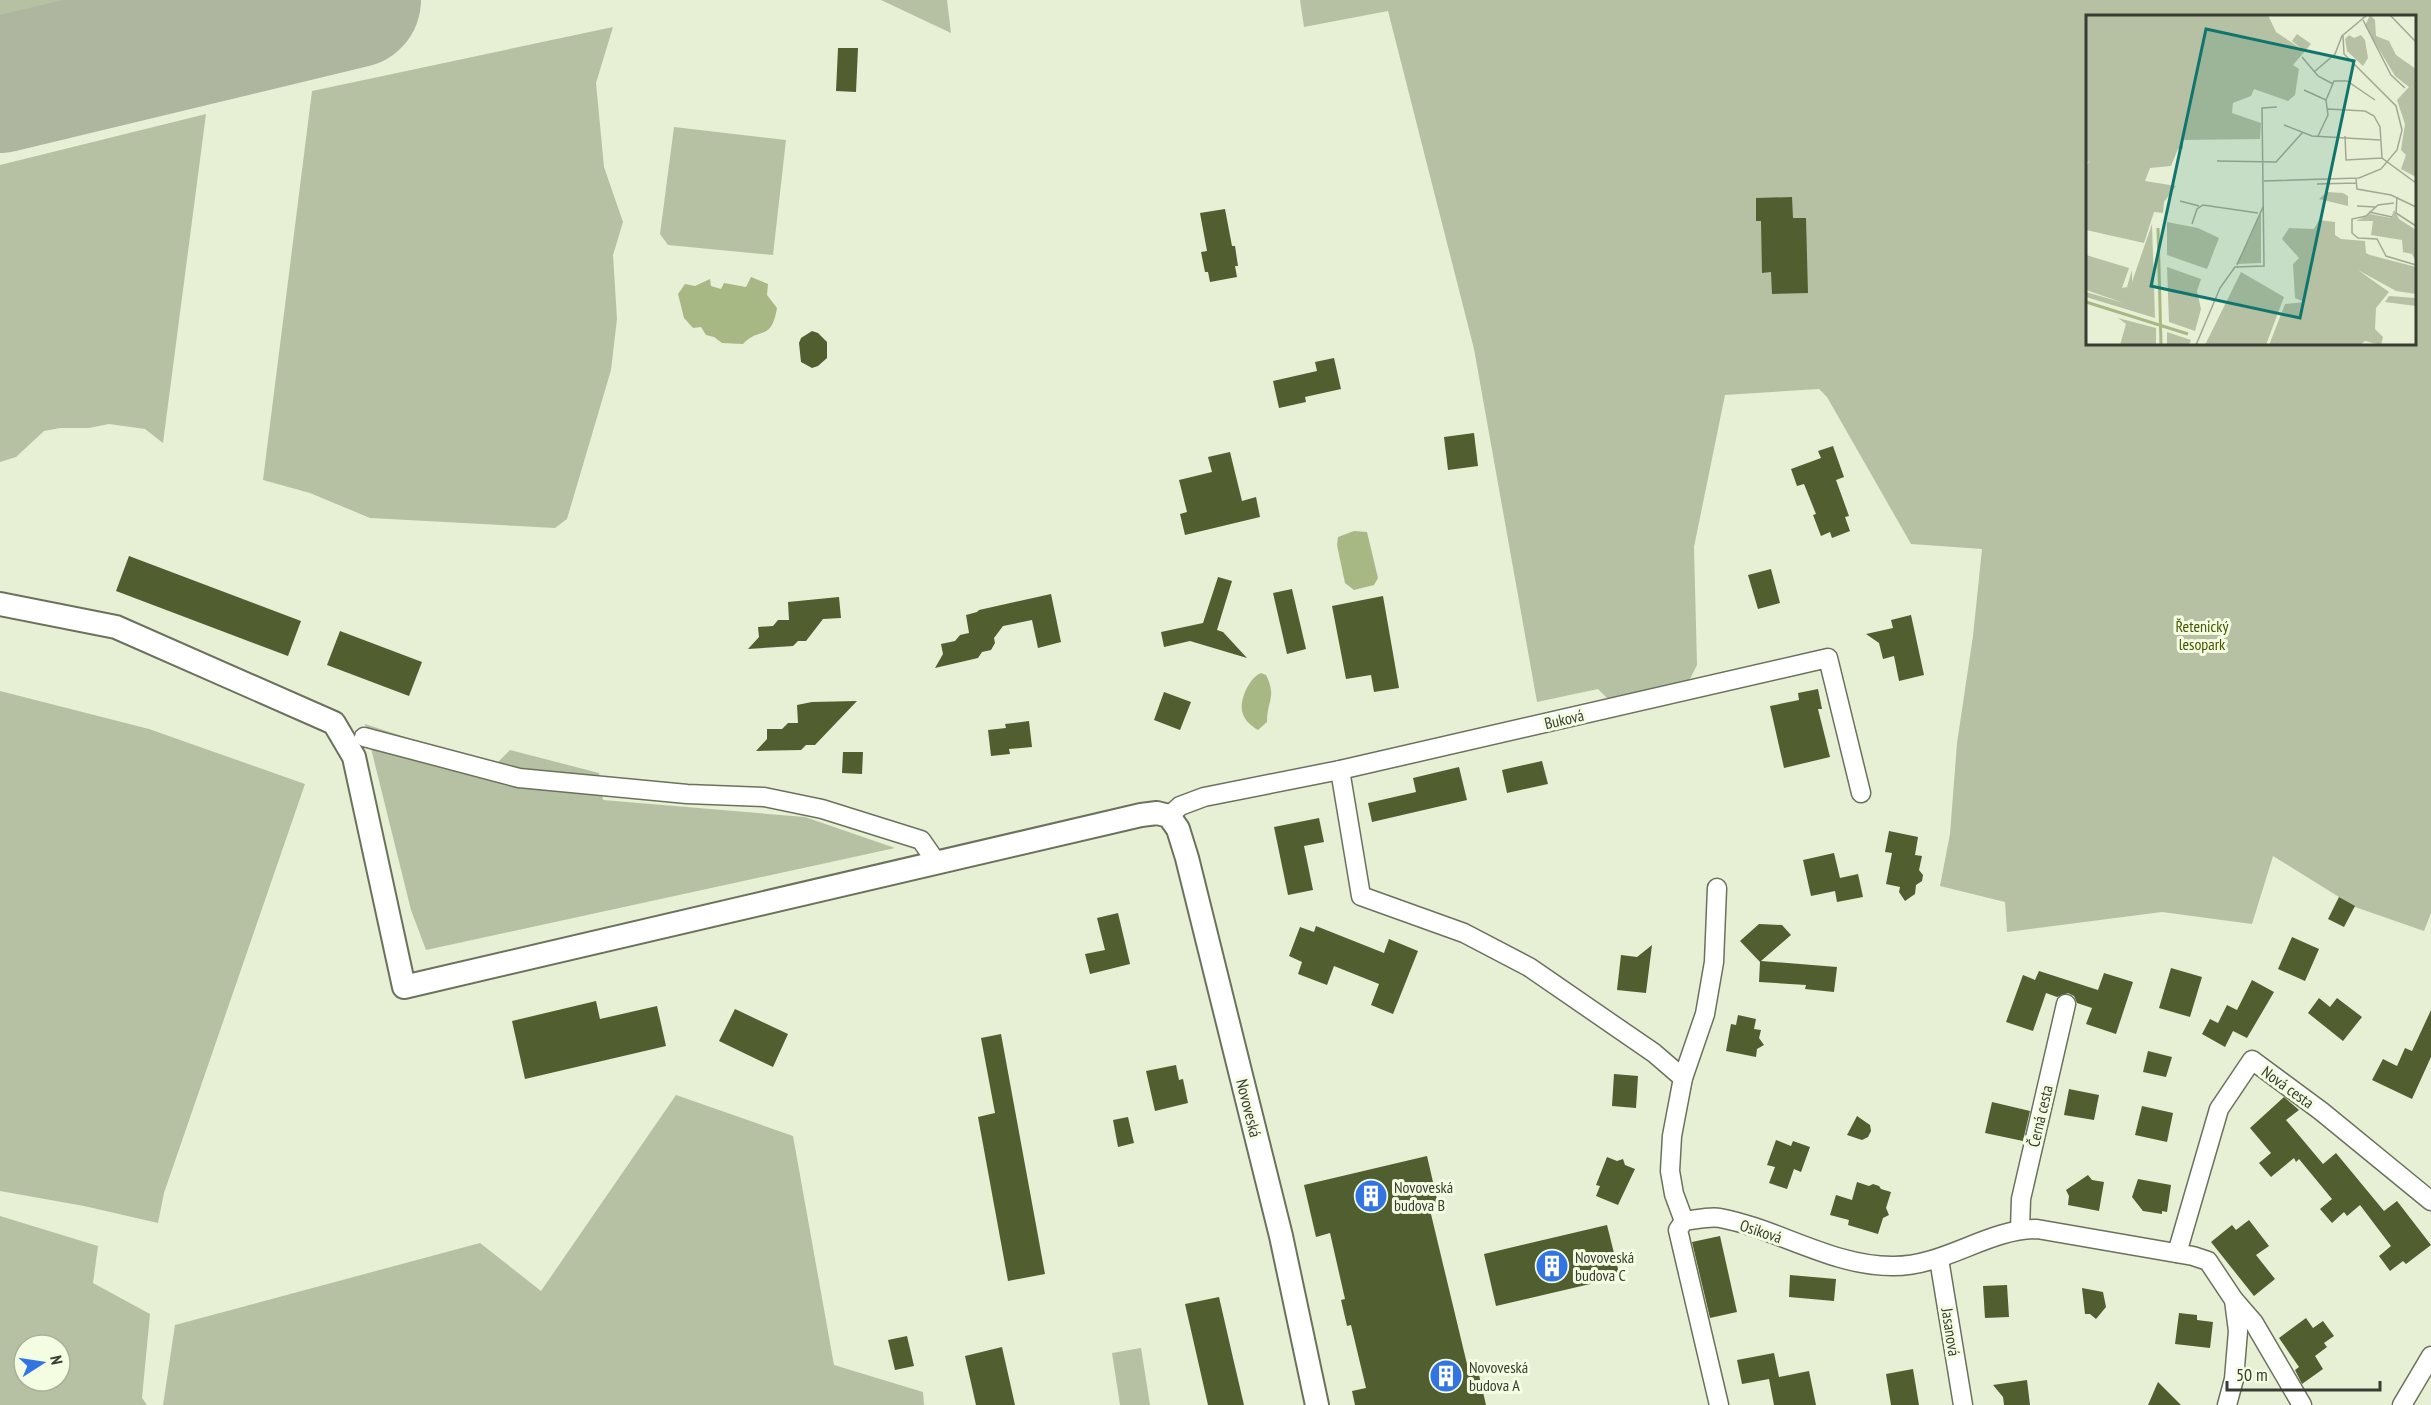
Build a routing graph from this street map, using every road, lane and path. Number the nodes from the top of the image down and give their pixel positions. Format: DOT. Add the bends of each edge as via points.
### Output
graph roads {
  1 [pos="0,604"];
  2 [pos="364,737"];
  3 [pos="1340,770"];
  4 [pos="1861,794"];
  5 [pos="1169,816"];
  6 [pos="937,863"];
  7 [pos="1717,888"];
  8 [pos="2066,1004"];
  9 [pos="1683,1078"];
  10 [pos="2431,1201"];
  11 [pos="1684,1221"];
  12 [pos="2020,1229"];
  13 [pos="2177,1253"];
  14 [pos="1939,1259"];
  15 [pos="2234,1300"];
  16 [pos="2431,1356"];
  17 [pos="1317,1405"];
  18 [pos="1719,1405"];
  19 [pos="1963,1405"];
  20 [pos="2227,1405"];
  21 [pos="2302,1405"];
  22 [pos="2403,1405"];
  1 -- 6 [label="street" via="116,627 334,723 354,757 404,987"];
  2 -- 6 [label="street" via="519,778 687,795 764,797 822,809 921,840"];
  3 -- 4 [label="street, Buková" via="1828,658"];
  3 -- 5 [label="street, Buková" via="1196,799"];
  3 -- 9 [label="street" via="1361,896 1464,933 1529,967 1654,1053"];
  5 -- 6 [label="street" via="1141,815"];
  5 -- 17 [label="street, Novoveská" via="1182,838 1281,1236"];
  7 -- 9 [label="street" via="1714,962 1705,1014"];
  8 -- 12 [label="street, Černá cesta" via="2021,1199"];
  9 -- 11 [label="street" via="1670,1171"];
  10 -- 13 [label="street, Nová cesta" via="2252,1060 2219,1109"];
  11 -- 14 [label="street, Osiková" via="1718,1217 1858,1263 1916,1265"];
  11 -- 18 [label="street" via="1677,1230"];
  12 -- 13 [label="street"];
  12 -- 14 [label="street, Osiková"];
  13 -- 15 [label="street" via="2208,1261"];
  14 -- 19 [label="street, Jasanová"];
  15 -- 20 [label="street" via="2238,1331"];
  15 -- 21 [label="street" via="2254,1323"];
  16 -- 22 [label="street"];
}
